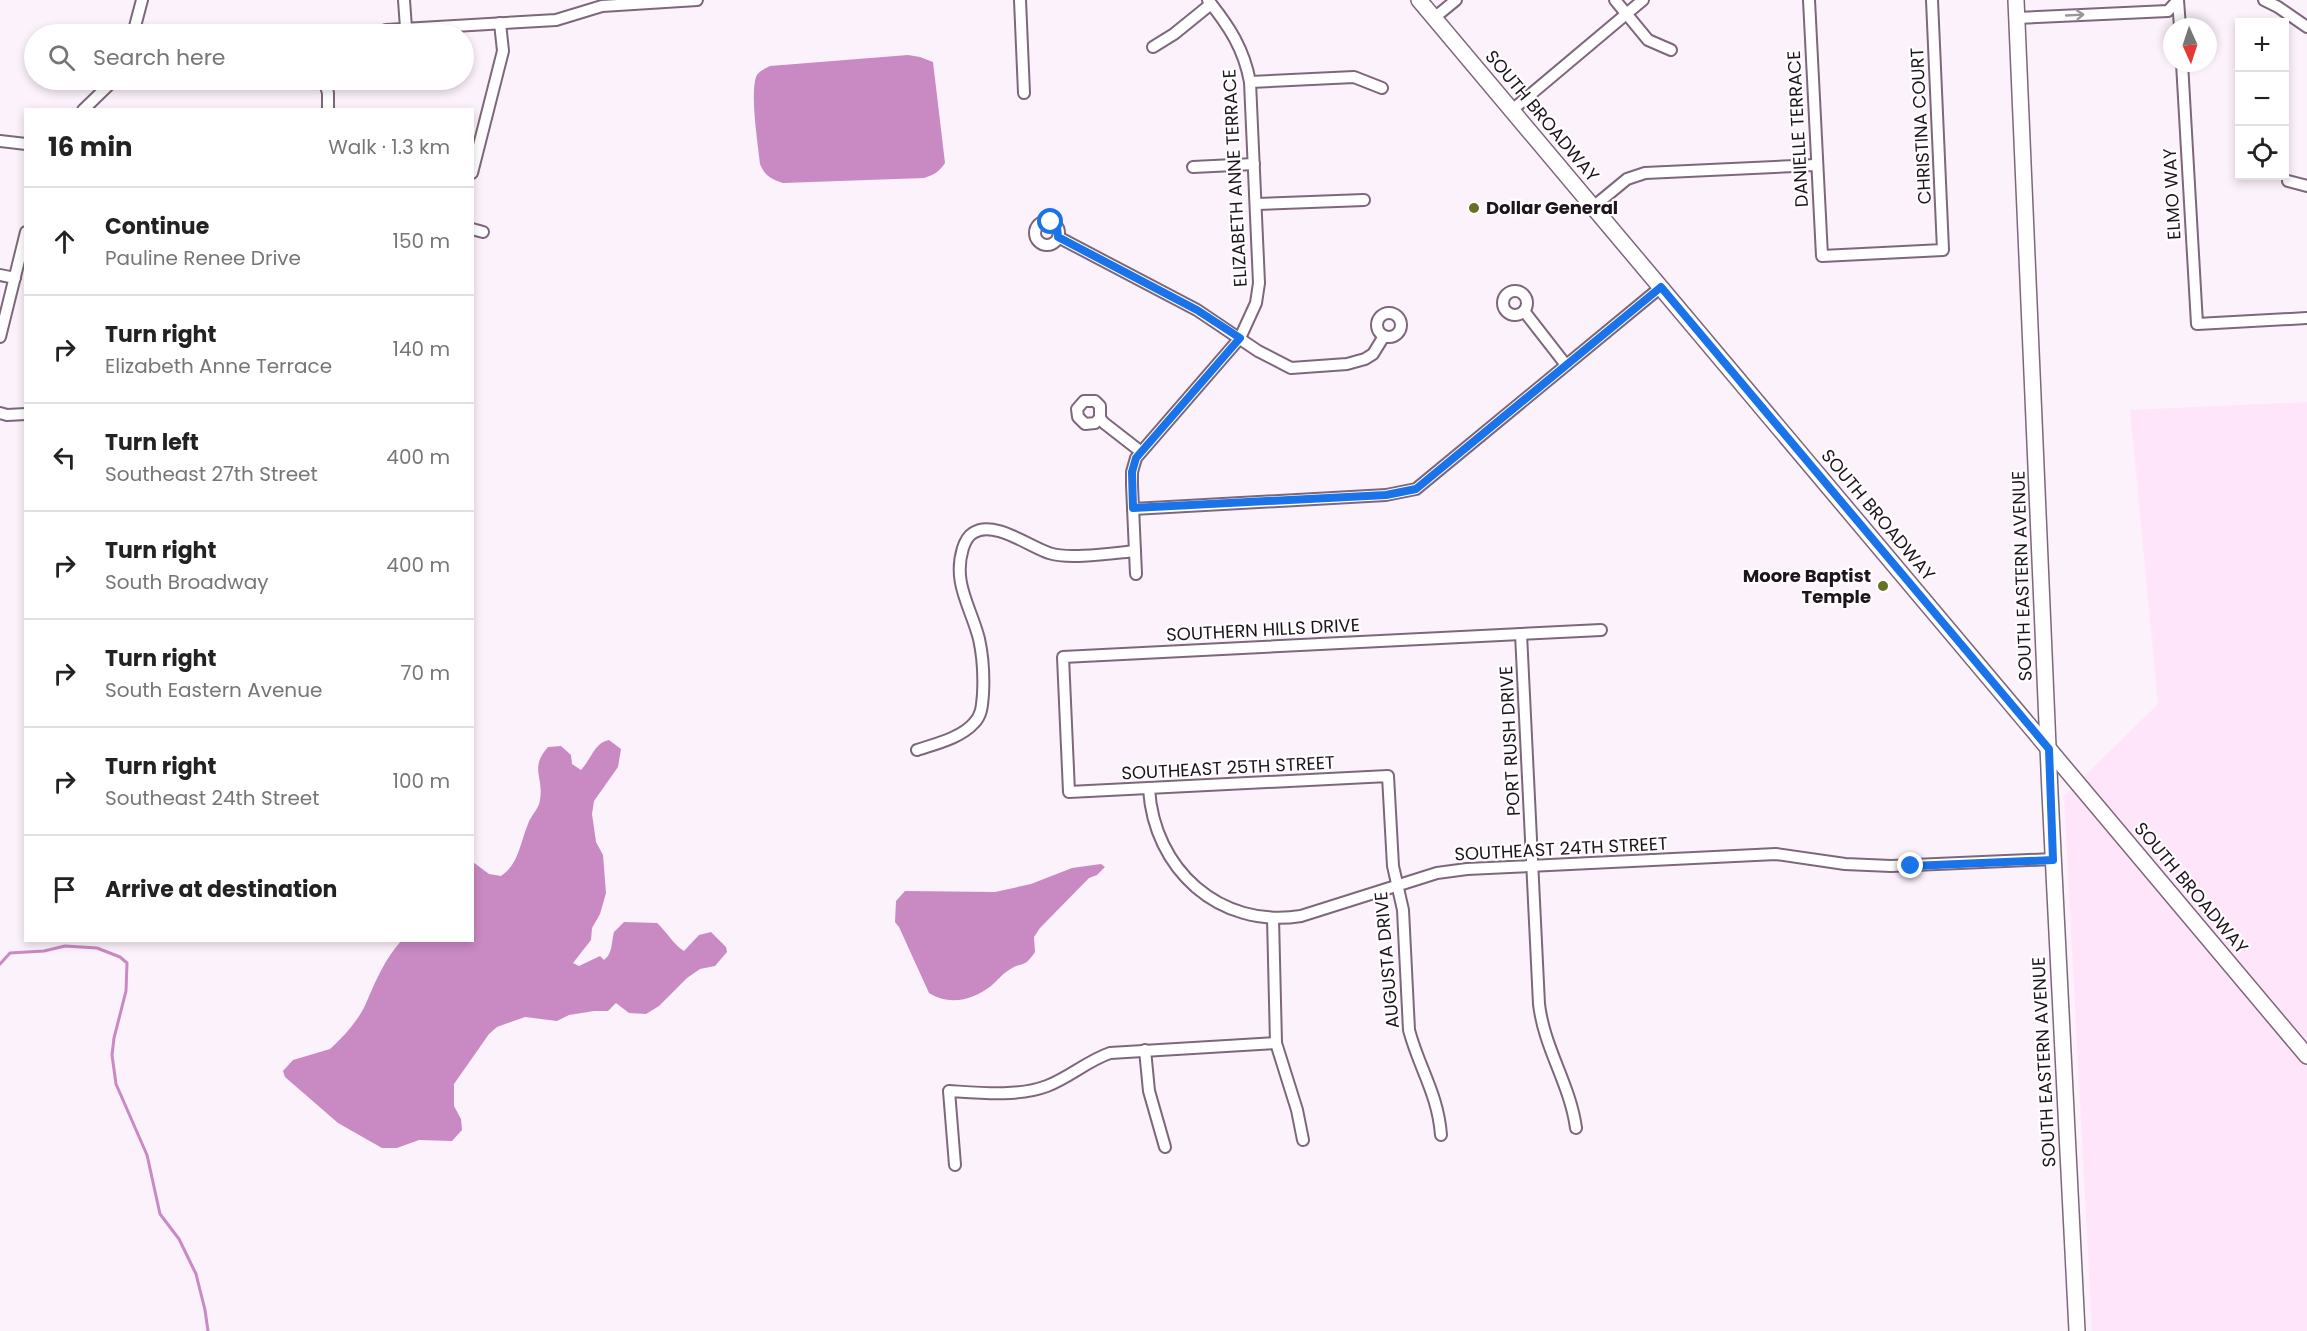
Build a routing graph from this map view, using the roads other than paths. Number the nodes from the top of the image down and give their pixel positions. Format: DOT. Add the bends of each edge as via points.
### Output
graph roads {
  1 [pos="142,0"];
  2 [pos="404,0"];
  3 [pos="698,0"];
  4 [pos="1020,0"];
  5 [pos="1419,0"];
  6 [pos="1456,0"];
  7 [pos="1615,0"];
  8 [pos="1643,0"];
  9 [pos="1809,0"];
  10 [pos="1932,0"];
  11 [pos="2016,0"];
  12 [pos="2027,0"];
  13 [pos="2178,0"];
  14 [pos="2189,0"];
  15 [pos="2264,0"];
  16 [pos="1210,2"];
  17 [pos="1626,14"];
  18 [pos="1434,18"];
  19 [pos="2016,18"];
  20 [pos="2179,18"];
  21 [pos="500,23"];
  22 [pos="136,24"];
  23 [pos="406,24"];
  24 [pos="474,24"];
  25 [pos="2307,27"];
  26 [pos="1153,47"];
  27 [pos="1671,50"];
  28 [pos="2183,72"];
  29 [pos="1250,82"];
  30 [pos="1382,88"];
  31 [pos="104,90"];
  32 [pos="327,90"];
  33 [pos="1024,93"];
  34 [pos="85,108"];
  35 [pos="328,108"];
  36 [pos="1512,110"];
  37 [pos="0,141"];
  38 [pos="24,144"];
  39 [pos="1254,164"];
  40 [pos="474,165"];
  41 [pos="1816,165"];
  42 [pos="1193,167"];
  43 [pos="2288,181"];
  44 [pos="2307,186"];
  45 [pos="1364,200"];
  46 [pos="1256,204"];
  47 [pos="1593,207"];
  48 [pos="1058,237"];
  49 [pos="24,240"];
  50 [pos="1822,256"];
  51 [pos="0,275"];
  52 [pos="15,278"];
  53 [pos="1661,287"];
  54 [pos="1524,311"];
  55 [pos="2307,318"];
  56 [pos="1384,336"];
  57 [pos="0,337"];
  58 [pos="1240,338"];
  59 [pos="1566,365"];
  60 [pos="0,413"];
  61 [pos="24,414"];
  62 [pos="1100,418"];
  63 [pos="1140,451"];
  64 [pos="1133,508"];
  65 [pos="1135,551"];
  66 [pos="1136,574"];
  67 [pos="1601,630"];
  68 [pos="1521,634"];
  69 [pos="2049,749"];
  70 [pos="917,750"];
  71 [pos="1388,776"];
  72 [pos="1149,789"];
  73 [pos="1069,792"];
  74 [pos="2053,860"];
  75 [pos="1532,866"];
  76 [pos="1397,885"];
  77 [pos="1273,918"];
  78 [pos="1276,1043"];
  79 [pos="1145,1050"];
  80 [pos="2307,1056"];
  81 [pos="1576,1128"];
  82 [pos="1441,1135"];
  83 [pos="1303,1140"];
  84 [pos="1165,1146"];
  85 [pos="954,1165"];
  86 [pos="2077,1331"];
  1 -- 22 [label="street"];
  2 -- 23 [label="street"];
  3 -- 21 [label="street" via="602,6 556,20"];
  4 -- 33 [label="street"];
  5 -- 18 [label="street, SOUTH BROADWAY"];
  6 -- 18 [label="street"];
  7 -- 17 [label="street"];
  8 -- 17 [label="street"];
  9 -- 41 [label="street, DANIELLE TERRACE"];
  10 -- 50 [label="street, CHRISTINA COURT" via="1943,250"];
  11 -- 12 [label="street"];
  11 -- 19 [label="street, SOUTH EASTERN AVENUE"];
  13 -- 14 [label="street"];
  19 -- 13 [label="street, one-way" via="2168,11"];
  13 -- 20 [label="street"];
  15 -- 25 [label="street"];
  16 -- 26 [label="street"];
  16 -- 29 [label="street, ELIZABETH ANNE TERRACE" via="1236,39"];
  17 -- 27 [label="street" via="1648,40"];
  17 -- 36 [label="street"];
  18 -- 36 [label="street, SOUTH BROADWAY"];
  19 -- 69 [label="street, SOUTH EASTERN AVENUE"];
  21 -- 24 [label="street"];
  21 -- 40 [label="street" via="503,51"];
  28 -- 55 [label="street, ELMO WAY" via="2197,324"];
  29 -- 30 [label="street" via="1354,77"];
  29 -- 39 [label="street, ELIZABETH ANNE TERRACE"];
  31 -- 34 [label="street"];
  32 -- 35 [label="street"];
  36 -- 47 [label="street, SOUTH BROADWAY"];
  37 -- 38 [label="street"];
  39 -- 42 [label="street"];
  39 -- 46 [label="street, ELIZABETH ANNE TERRACE"];
  41 -- 47 [label="street" via="1645,173 1627,179"];
  41 -- 50 [label="street, DANIELLE TERRACE"];
  43 -- 44 [label="street"];
  45 -- 46 [label="street"];
  46 -- 58 [label="street, ELIZABETH ANNE TERRACE" via="1259,283 1256,303"];
  47 -- 53 [label="street, SOUTH BROADWAY"];
  48 -- 58 [label="street" via="1197,310"];
  49 -- 52 [label="street"];
  51 -- 52 [label="street"];
  52 -- 57 [label="street"];
  53 -- 59 [label="street"];
  53 -- 69 [label="street, SOUTH BROADWAY"];
  54 -- 59 [label="street"];
  56 -- 58 [label="street" via="1365,360 1296,368"];
  58 -- 63 [label="street, ELIZABETH ANNE TERRACE"];
  59 -- 64 [label="street" via="1416,489 1386,495"];
  60 -- 61 [label="street"];
  62 -- 63 [label="street"];
  63 -- 64 [label="street, ELIZABETH ANNE TERRACE" via="1132,472"];
  64 -- 65 [label="street, ELIZABETH ANNE TERRACE"];
  65 -- 66 [label="street, ELIZABETH ANNE TERRACE"];
  65 -- 70 [label="street" via="1055,555 999,531 982,529 970,535 959,562 963,596 982,660 982,710 965,731"];
  67 -- 68 [label="street, SOUTHERN HILLS DRIVE"];
  68 -- 73 [label="street, SOUTHERN HILLS DRIVE" via="1063,657"];
  68 -- 75 [label="street, PORT RUSH DRIVE"];
  69 -- 74 [label="street, SOUTH EASTERN AVENUE"];
  69 -- 80 [label="street, SOUTH BROADWAY"];
  71 -- 72 [label="street, SOUTHEAST 25TH STREET"];
  71 -- 76 [label="street, AUGUSTA DRIVE"];
  72 -- 73 [label="street, SOUTHEAST 25TH STREET"];
  72 -- 77 [label="street, SOUTHEAST 24TH STREET" via="1155,825 1168,855 1187,879 1215,902 1247,915"];
  74 -- 75 [label="street, SOUTHEAST 24TH STREET" via="1873,866 1776,854"];
  74 -- 86 [label="street, SOUTH EASTERN AVENUE"];
  75 -- 76 [label="street, SOUTHEAST 24TH STREET" via="1451,871"];
  75 -- 81 [label="street, PORT RUSH DRIVE" via="1540,1020 1571,1100"];
  76 -- 77 [label="street, SOUTHEAST 24TH STREET" via="1300,916"];
  76 -- 82 [label="street, AUGUSTA DRIVE" via="1403,910 1410,1030 1438,1109"];
  77 -- 78 [label="street"];
  78 -- 79 [label="street"];
  78 -- 83 [label="street"];
  79 -- 84 [label="street" via="1149,1092"];
  79 -- 85 [label="street" via="1098,1057 1036,1089 949,1091"];
}
